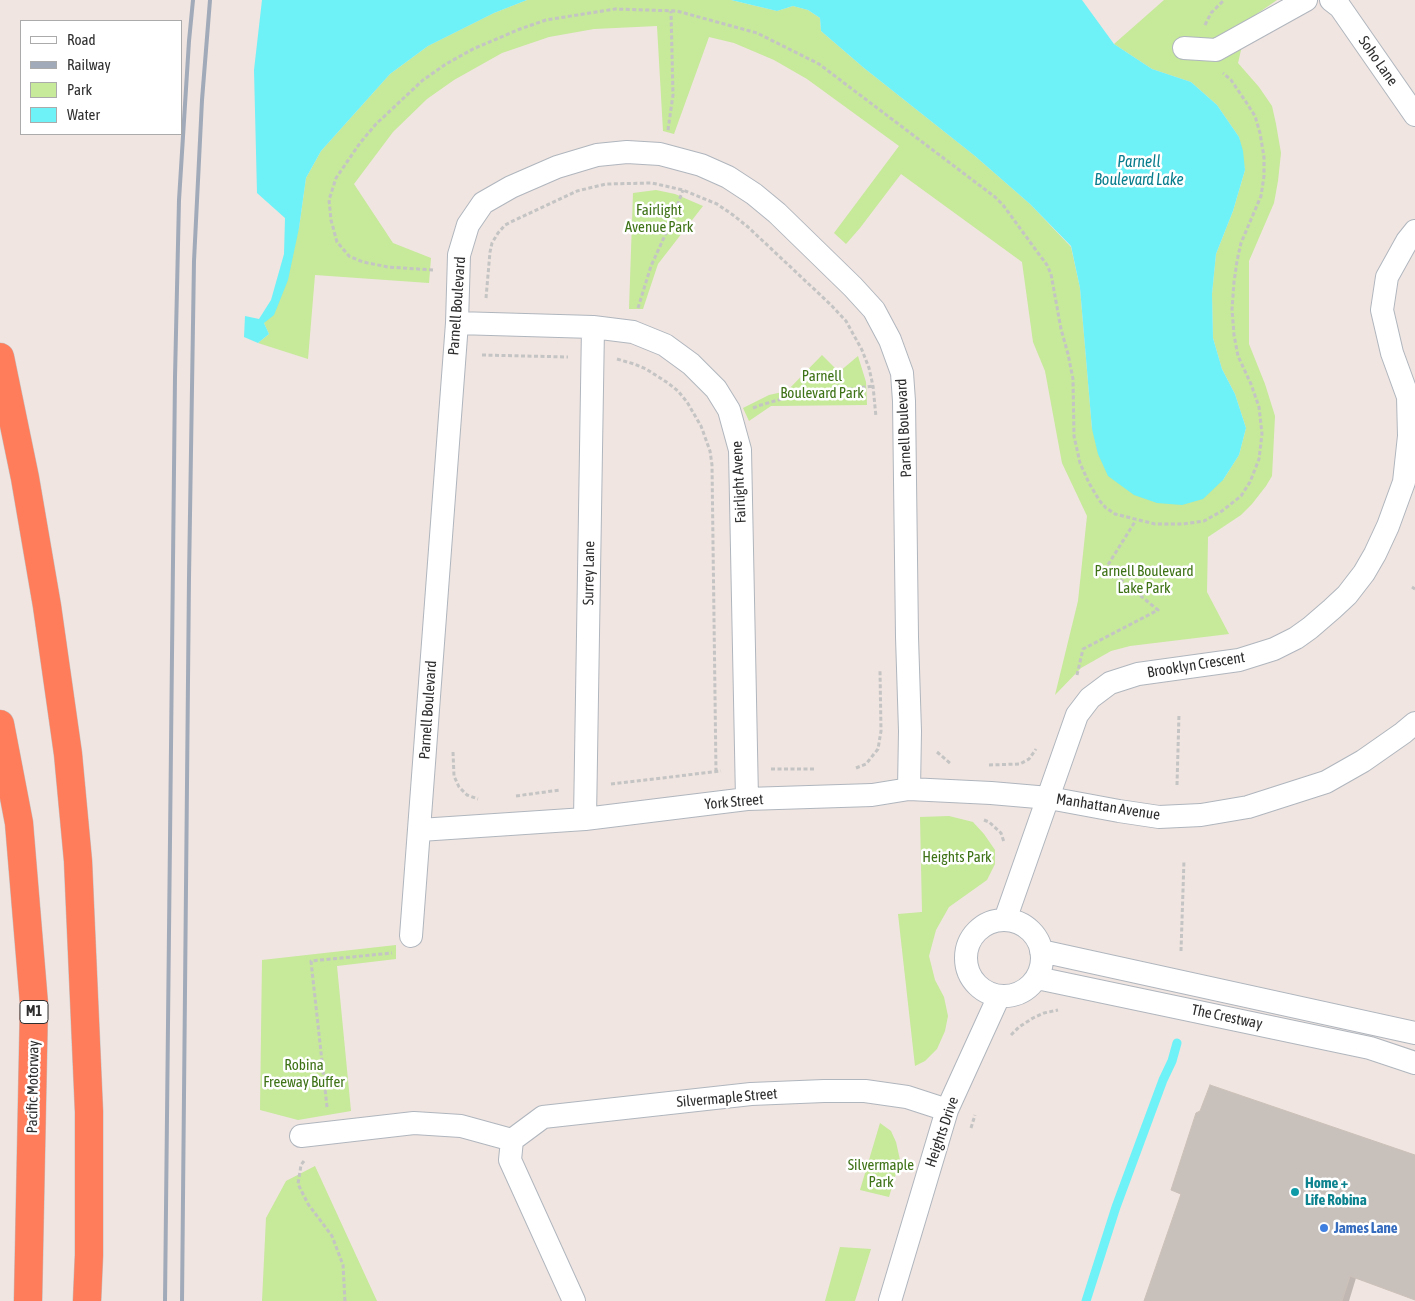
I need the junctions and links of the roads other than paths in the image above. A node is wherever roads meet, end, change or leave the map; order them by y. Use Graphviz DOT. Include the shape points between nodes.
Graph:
graph roads {
  1 [pos="1306,0"];
  2 [pos="1335,4"];
  3 [pos="1192,49"];
  4 [pos="1415,115"];
  5 [pos="1415,231"];
  6 [pos="457,323"];
  7 [pos="593,327"];
  8 [pos="0,356"];
  9 [pos="1415,723"];
  10 [pos="0,724"];
  11 [pos="909,789"];
  12 [pos="1048,798"];
  13 [pos="747,799"];
  14 [pos="585,819"];
  15 [pos="420,830"];
  16 [pos="1005,920"];
  17 [pos="411,936"];
  18 [pos="1041,951"];
  19 [pos="1037,978"];
  20 [pos="999,996"];
  21 [pos="1415,1033"];
  22 [pos="1415,1063"];
  23 [pos="947,1110"];
  24 [pos="301,1136"];
  25 [pos="512,1140"];
  26 [pos="28,1301"];
  27 [pos="87,1301"];
  28 [pos="574,1301"];
  29 [pos="890,1301"];
  1 -- 3 [label="street" via="1216,50"];
  2 -- 4 [label="street, Soho Lane"];
  5 -- 12 [label="street, Brooklyn Crescent" via="1387,276 1382,310 1392,353 1408,397 1409,436 1404,482 1388,526 1364,573 1347,595 1310,628 1274,649 1239,660 1138,674 1110,683 1090,698 1077,715"];
  6 -- 7 [label="street, Fairlight Avene"];
  6 -- 11 [label="street, Parnell Boulevard" via="459,255 468,225 483,203 557,168 597,155 627,152 660,154 701,165 728,177 778,213 854,287 874,310 902,373"];
  6 -- 15 [label="street, Parnell Boulevard"];
  7 -- 13 [label="street, Fairlight Avene" via="633,332 665,345 691,364 716,389 729,410 741,466"];
  7 -- 14 [label="street, Surrey Lane"];
  8 -- 27 [label="highway" via="48,606 77,851 89,1112"];
  9 -- 12 [label="street, Manhattan Avenue" via="1363,761 1326,782 1248,807 1201,815 1159,817"];
  10 -- 26 [label="highway, Pacific Motorway / M1" via="19,824 34,1004"];
  11 -- 12 [label="street, York Street"];
  11 -- 13 [label="street, York Street" via="872,795"];
  12 -- 16 [label="street, Brooklyn Crescent"];
  13 -- 14 [label="street, York Street"];
  14 -- 15 [label="street, York Street"];
  15 -- 17 [label="street, Parnell Boulevard"];
  16 -- 18 [label="street" via="1018,922 1029,929"];
  16 -- 20 [label="street" via="981,928 967,948 969,974 986,992"];
  18 -- 19 [label="street" via="1042,963"];
  18 -- 21 [label="street, The Crestway"];
  19 -- 20 [label="street" via="1027,989 1014,995"];
  19 -- 22 [label="street, The Crestway" via="1370,1048"];
  20 -- 23 [label="street, Heights Drive"];
  23 -- 25 [label="street, Silvermaple Street" via="907,1097 865,1091 751,1094 543,1117"];
  23 -- 29 [label="street, Heights Drive"];
  24 -- 25 [label="street" via="414,1123 461,1126"];
  25 -- 28 [label="street" via="510,1160"];
}
